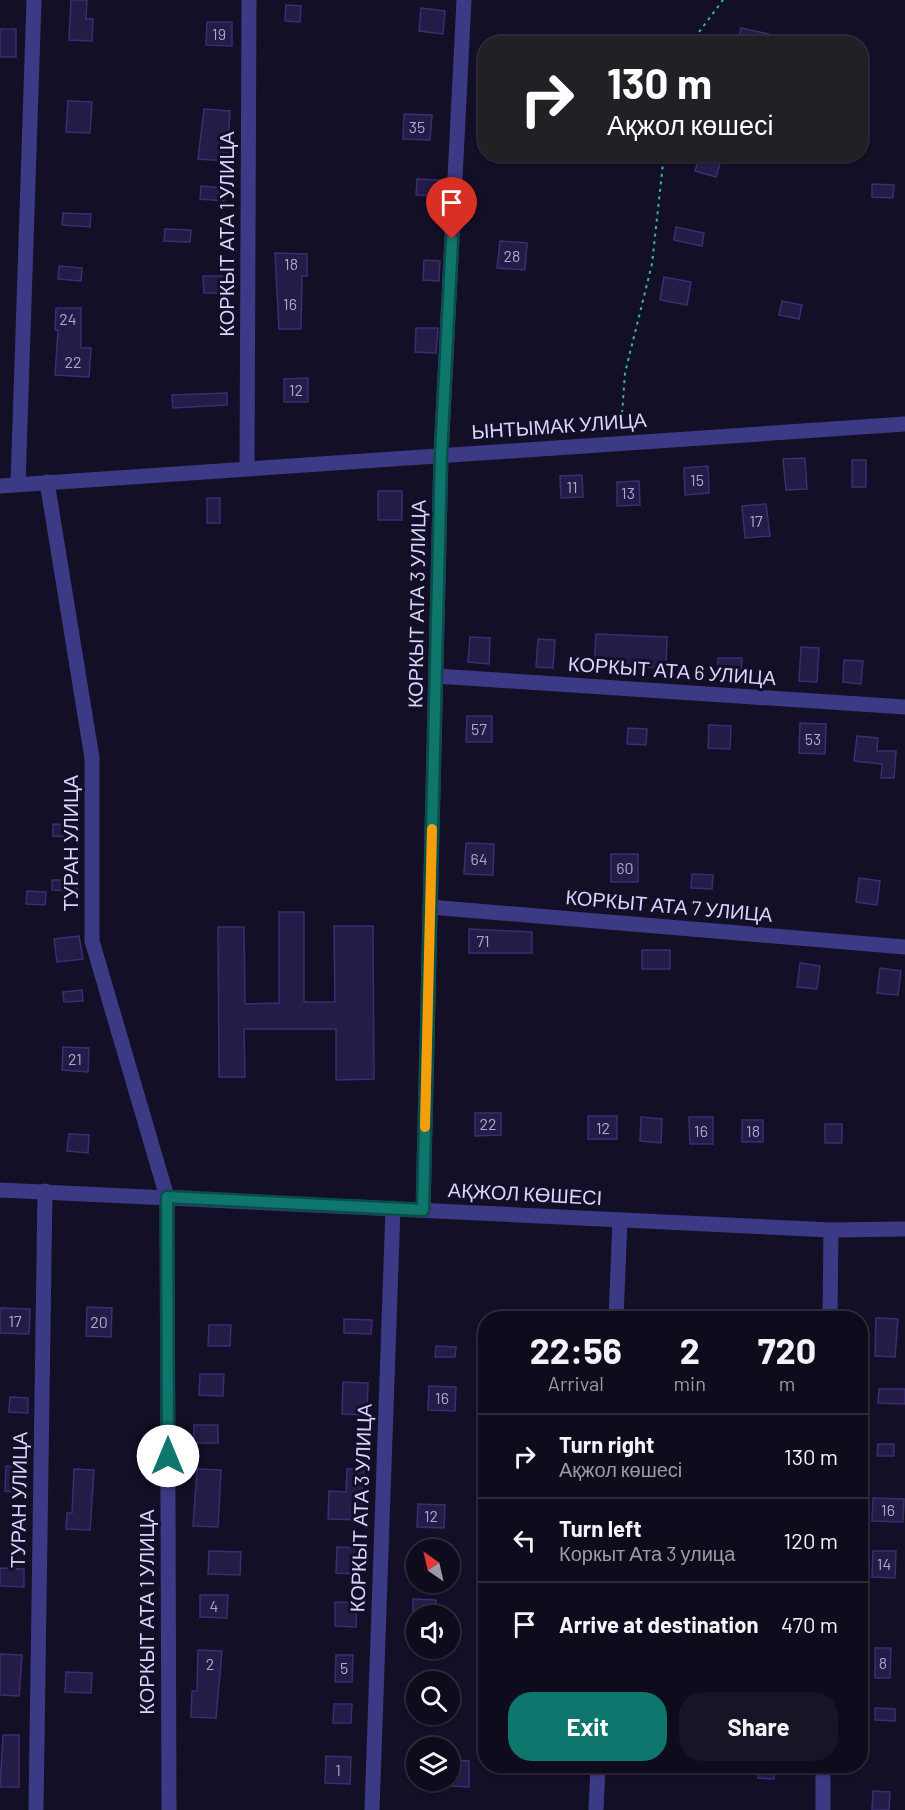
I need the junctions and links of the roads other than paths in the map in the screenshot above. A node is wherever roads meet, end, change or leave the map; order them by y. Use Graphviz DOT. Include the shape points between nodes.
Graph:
graph roads {
  1 [pos="34,0"];
  2 [pos="249,0"];
  3 [pos="464,0"];
  4 [pos="905,423"];
  5 [pos="441,455"];
  6 [pos="247,468"];
  7 [pos="47,482"];
  8 [pos="18,484"];
  9 [pos="0,486"];
  10 [pos="436,676"];
  11 [pos="905,707"];
  12 [pos="430,907"];
  13 [pos="905,947"];
  14 [pos="0,1190"];
  15 [pos="45,1191"];
  16 [pos="167,1197"];
  17 [pos="393,1208"];
  18 [pos="423,1210"];
  19 [pos="620,1220"];
  20 [pos="905,1229"];
  21 [pos="831,1230"];
  22 [pos="616,1311"];
  23 [pos="830,1311"];
  24 [pos="598,1773"];
  25 [pos="823,1773"];
  26 [pos="36,1810"];
  27 [pos="169,1810"];
  28 [pos="372,1810"];
  29 [pos="596,1810"];
  30 [pos="823,1810"];
  1 -- 8 [label="street"];
  2 -- 6 [label="street, КОРКЫТ АТА 1 УЛИЦА"];
  3 -- 5 [label="street, КОРКЫТ АТА 3 УЛИЦА"];
  4 -- 5 [label="street, ЫНТЫМАК УЛИЦА"];
  5 -- 6 [label="street, ЫНТЫМАК УЛИЦА"];
  5 -- 10 [label="street, КОРКЫТ АТА 3 УЛИЦА"];
  6 -- 7 [label="street, ЫНТЫМАК УЛИЦА"];
  7 -- 8 [label="street, ЫНТЫМАК УЛИЦА"];
  7 -- 16 [label="street, ТУРАН УЛИЦА" via="92,758 92,941"];
  8 -- 9 [label="street, ЫНТЫМАК УЛИЦА"];
  10 -- 11 [label="street, КОРКЫТ АТА 6 УЛИЦА"];
  10 -- 12 [label="street, КОРКЫТ АТА 3 УЛИЦА"];
  12 -- 13 [label="street, КОРКЫТ АТА 7 УЛИЦА"];
  12 -- 18 [label="street, КОРКЫТ АТА 3 УЛИЦА"];
  14 -- 15 [label="street, АҚЖОЛ КӨШЕСІ"];
  15 -- 16 [label="street, АҚЖОЛ КӨШЕСІ"];
  15 -- 26 [label="street, ТУРАН УЛИЦА"];
  16 -- 17 [label="street, АҚЖОЛ КӨШЕСІ"];
  16 -- 27 [label="street, КОРКЫТ АТА 1 УЛИЦА"];
  17 -- 18 [label="street, АҚЖОЛ КӨШЕСІ"];
  17 -- 28 [label="street, КОРКЫТ АТА 3 УЛИЦА"];
  18 -- 19 [label="street, АҚЖОЛ КӨШЕСІ"];
  19 -- 21 [label="street, АҚЖОЛ КӨШЕСІ"];
  19 -- 22 [label="street"];
  20 -- 21 [label="street, АҚЖОЛ КӨШЕСІ"];
  21 -- 23 [label="street"];
  24 -- 29 [label="street"];
  25 -- 30 [label="street"];
}
